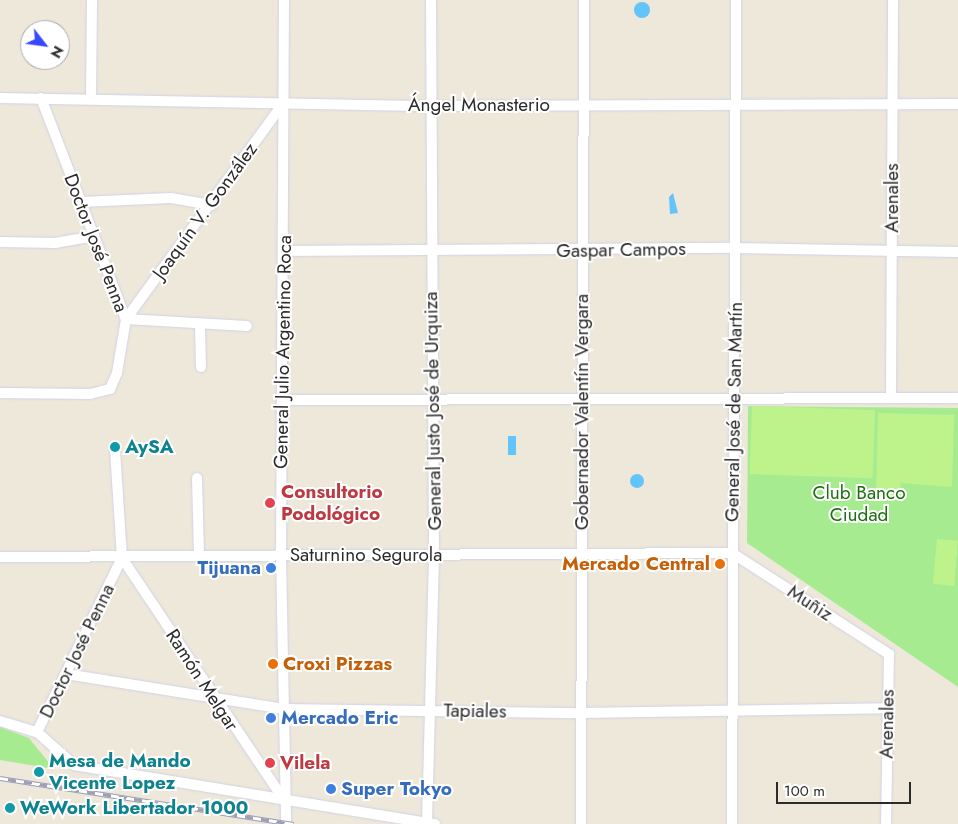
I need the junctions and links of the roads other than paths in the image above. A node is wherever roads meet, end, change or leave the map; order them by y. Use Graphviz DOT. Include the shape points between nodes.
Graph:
graph roads {
  1 [pos="92,0"];
  2 [pos="284,0"];
  3 [pos="431,0"];
  4 [pos="584,0"];
  5 [pos="736,0"];
  6 [pos="893,0"];
  7 [pos="0,98"];
  8 [pos="41,98"];
  9 [pos="91,98"];
  10 [pos="284,102"];
  11 [pos="892,104"];
  12 [pos="958,104"];
  13 [pos="583,105"];
  14 [pos="735,105"];
  15 [pos="431,106"];
  16 [pos="81,202"];
  17 [pos="211,205"];
  18 [pos="94,236"];
  19 [pos="0,242"];
  20 [pos="735,248"];
  21 [pos="284,252"];
  22 [pos="431,252"];
  23 [pos="582,252"];
  24 [pos="892,252"];
  25 [pos="958,252"];
  26 [pos="126,319"];
  27 [pos="247,326"];
  28 [pos="200,327"];
  29 [pos="201,367"];
  30 [pos="0,393"];
  31 [pos="891,396"];
  32 [pos="737,397"];
  33 [pos="958,398"];
  34 [pos="282,400"];
  35 [pos="433,400"];
  36 [pos="582,400"];
  37 [pos="115,451"];
  38 [pos="198,478"];
  39 [pos="732,553"];
  40 [pos="434,554"];
  41 [pos="581,554"];
  42 [pos="281,555"];
  43 [pos="199,556"];
  44 [pos="0,557"];
  45 [pos="122,558"];
  46 [pos="889,654"];
  47 [pos="66,674"];
  48 [pos="215,699"];
  49 [pos="732,708"];
  50 [pos="887,708"];
  51 [pos="284,709"];
  52 [pos="433,710"];
  53 [pos="580,713"];
  54 [pos="0,722"];
  55 [pos="37,732"];
  56 [pos="284,800"];
  57 [pos="431,823"];
  58 [pos="286,824"];
  59 [pos="581,824"];
  60 [pos="732,824"];
  61 [pos="886,824"];
  1 -- 9 [label="street"];
  2 -- 10 [label="street, General Julio Argentino Roca"];
  3 -- 15 [label="street, General Justo José de Urquiza"];
  4 -- 13 [label="street, Gobernador Valentín Vergara"];
  5 -- 14 [label="street, General José de San Martín"];
  6 -- 11 [label="street, Arenales"];
  7 -- 8 [label="street, Ángel Monasterio"];
  8 -- 9 [label="street, Ángel Monasterio"];
  8 -- 16 [label="street, Doctor José Penna"];
  9 -- 10 [label="street, Ángel Monasterio"];
  10 -- 15 [label="street, Ángel Monasterio"];
  10 -- 17 [label="street, Joaquín V. González"];
  10 -- 21 [label="street, General Julio Argentino Roca"];
  11 -- 12 [label="street, Ángel Monasterio"];
  11 -- 14 [label="street, Ángel Monasterio"];
  11 -- 24 [label="street, Arenales"];
  13 -- 14 [label="street, Ángel Monasterio"];
  13 -- 15 [label="street, Ángel Monasterio"];
  13 -- 23 [label="street, Gobernador Valentín Vergara"];
  14 -- 20 [label="street, General José de San Martín"];
  15 -- 22 [label="street, General Justo José de Urquiza"];
  16 -- 17 [label="street" via="171,198"];
  16 -- 18 [label="street, Doctor José Penna"];
  17 -- 26 [label="street, Joaquín V. González"];
  18 -- 19 [label="street" via="55,243"];
  18 -- 26 [label="street, Doctor José Penna"];
  20 -- 23 [label="street, Gaspar Campos"];
  20 -- 24 [label="street, Gaspar Campos"];
  20 -- 32 [label="street, General José de San Martín"];
  21 -- 22 [label="street, Gaspar Campos"];
  21 -- 34 [label="street, General Julio Argentino Roca"];
  22 -- 23 [label="street, Gaspar Campos"];
  22 -- 35 [label="street, General Justo José de Urquiza"];
  23 -- 36 [label="street, Gobernador Valentín Vergara"];
  24 -- 25 [label="street, Gaspar Campos"];
  24 -- 31 [label="street, Arenales"];
  26 -- 28 [label="street"];
  26 -- 30 [label="street, Doctor José Penna" via="119,344 118,373 110,389 90,394"];
  27 -- 28 [label="street"];
  28 -- 29 [label="street"];
  31 -- 32 [label="street"];
  31 -- 33 [label="street"];
  32 -- 36 [label="street"];
  32 -- 39 [label="street, General José de San Martín"];
  34 -- 35 [label="street"];
  34 -- 42 [label="street, General Julio Argentino Roca"];
  35 -- 36 [label="street"];
  35 -- 40 [label="street, General Justo José de Urquiza"];
  36 -- 41 [label="street, Gobernador Valentín Vergara"];
  37 -- 45 [label="street, Doctor José Penna"];
  38 -- 43 [label="street"];
  39 -- 41 [label="street, Saturnino Segurola"];
  39 -- 46 [label="street, Muñiz"];
  39 -- 49 [label="street, General José de San Martín"];
  40 -- 41 [label="street, Saturnino Segurola"];
  40 -- 42 [label="street, Saturnino Segurola"];
  40 -- 52 [label="street, General Justo José de Urquiza"];
  41 -- 53 [label="street, Gobernador Valentín Vergara"];
  42 -- 43 [label="street, Saturnino Segurola"];
  42 -- 51 [label="street, General Julio Argentino Roca"];
  43 -- 45 [label="street, Saturnino Segurola"];
  44 -- 45 [label="street, Saturnino Segurola"];
  45 -- 47 [label="street, Doctor José Penna"];
  45 -- 48 [label="street, Ramón Melgar"];
  46 -- 50 [label="street, Arenales"];
  47 -- 48 [label="street, Tapiales"];
  47 -- 55 [label="street, Doctor José Penna"];
  48 -- 51 [label="street, Tapiales"];
  48 -- 56 [label="street, Ramón Melgar"];
  49 -- 50 [label="street, Tapiales"];
  49 -- 53 [label="street, Tapiales"];
  49 -- 60 [label="street, General José de San Martín"];
  50 -- 61 [label="street, Arenales"];
  51 -- 52 [label="street, Tapiales"];
  51 -- 56 [label="street, General Julio Argentino Roca"];
  52 -- 53 [label="street, Tapiales"];
  52 -- 57 [label="street, General Justo José de Urquiza"];
  53 -- 59 [label="street, Gobernador Valentín Vergara"];
  54 -- 55 [label="street"];
  55 -- 56 [label="street" via="74,765"];
  56 -- 57 [label="street"];
  56 -- 58 [label="street, General Julio Argentino Roca"];
}
